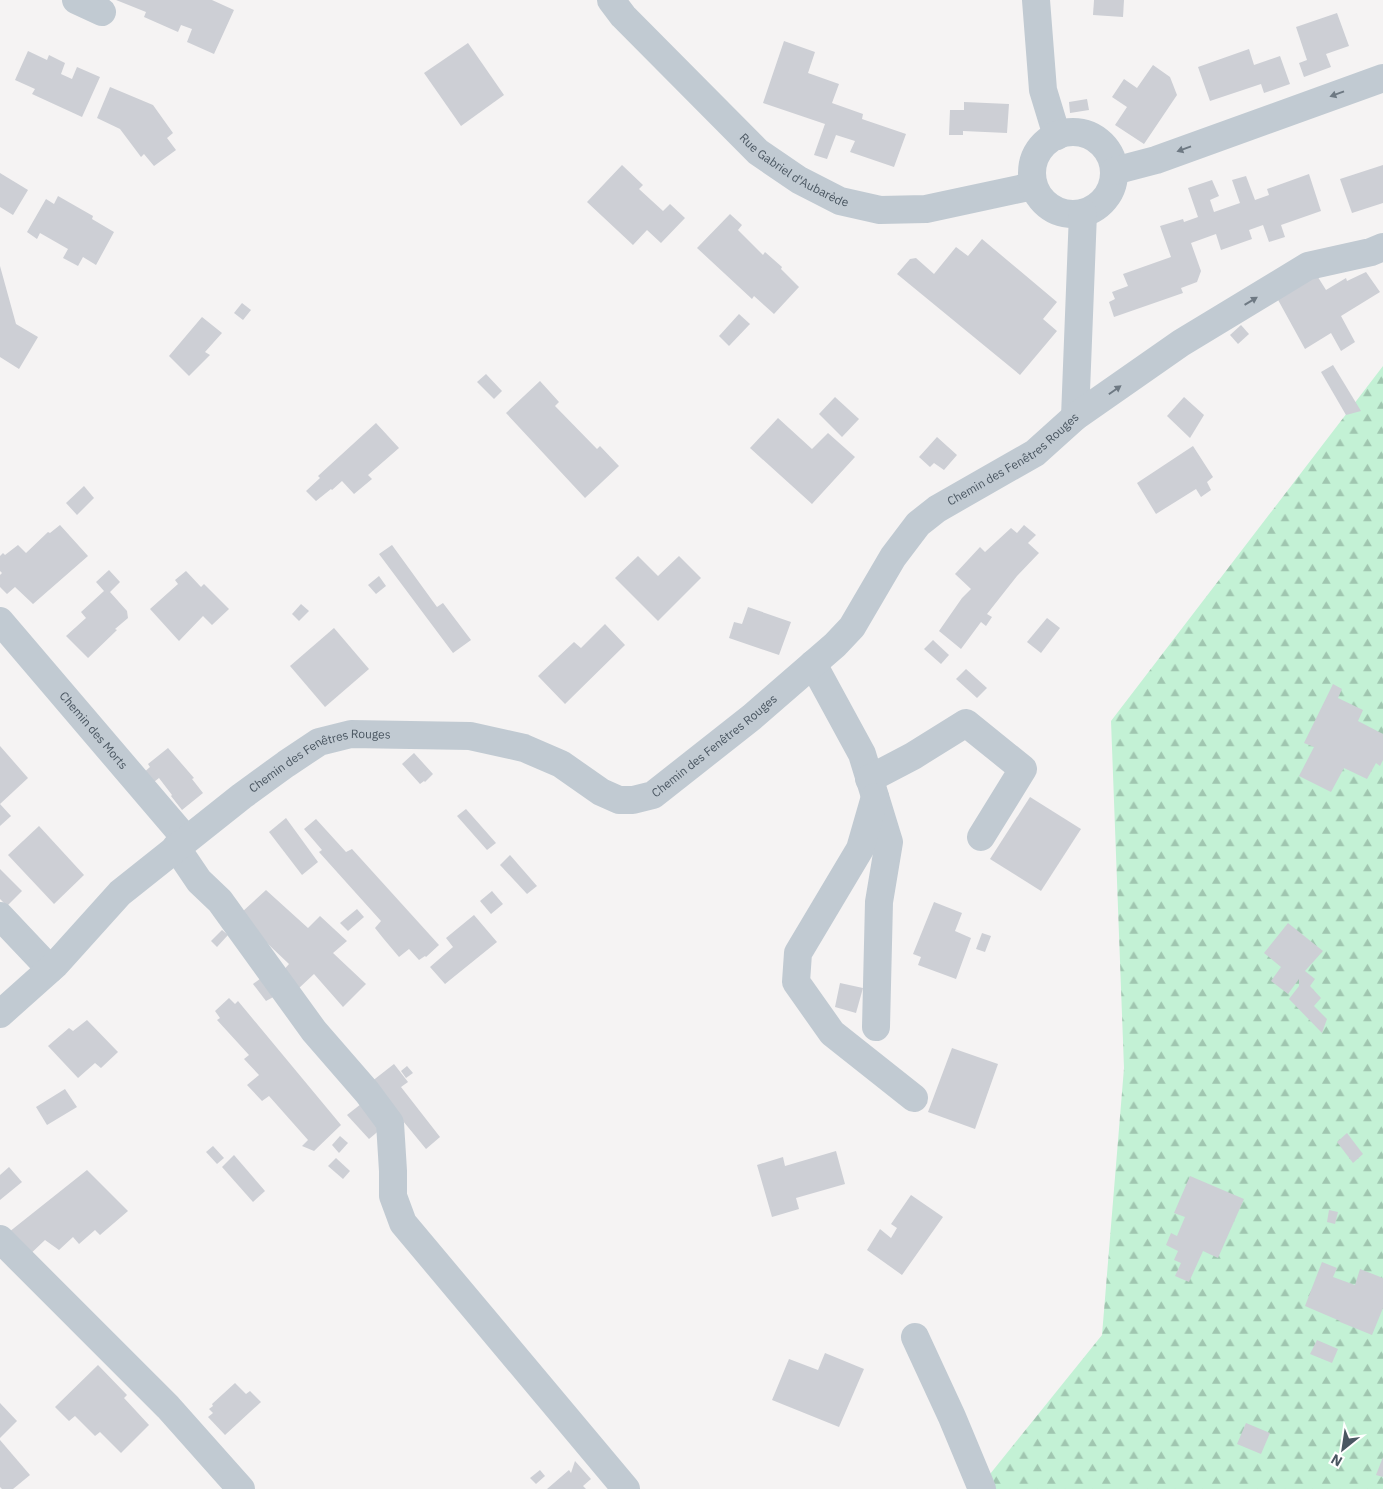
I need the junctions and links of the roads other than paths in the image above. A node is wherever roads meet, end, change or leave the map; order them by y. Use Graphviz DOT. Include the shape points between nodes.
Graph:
graph roads {
  1 [pos="76,0"];
  2 [pos="611,0"];
  3 [pos="1036,0"];
  4 [pos="102,12"];
  5 [pos="1383,78"];
  6 [pos="1058,136"];
  7 [pos="1114,171"];
  8 [pos="1033,186"];
  9 [pos="1083,213"];
  10 [pos="1383,247"];
  11 [pos="1075,418"];
  12 [pos="0,620"];
  13 [pos="812,664"];
  14 [pos="872,788"];
  15 [pos="981,837"];
  16 [pos="181,843"];
  17 [pos="0,916"];
  18 [pos="50,969"];
  19 [pos="0,1014"];
  20 [pos="876,1027"];
  21 [pos="914,1098"];
  22 [pos="0,1240"];
  23 [pos="914,1337"];
  24 [pos="241,1489"];
  25 [pos="626,1489"];
  26 [pos="982,1489"];
  1 -- 4 [label="street"];
  2 -- 8 [label="street, Rue Gabriel d'Aubarède" via="758,152 840,201 880,210 926,209"];
  3 -- 6 [label="street" via="1042,90"];
  5 -- 7 [label="street, one-way" via="1156,160"];
  6 -- 7 [label="street" via="1075,132 1097,140 1107,151"];
  6 -- 8 [label="street" via="1037,154 1032,168"];
  7 -- 9 [label="street" via="1110,192 1100,204"];
  8 -- 9 [label="street" via="1050,207 1063,213"];
  9 -- 11 [label="street"];
  11 -- 10 [label="street, Chemin des Fenêtres Rouges, one-way" via="1181,343 1308,266"];
  11 -- 13 [label="street, Chemin des Fenêtres Rouges" via="1035,452 937,509 918,524 893,557 852,626"];
  12 -- 16 [label="street, Chemin des Morts"];
  13 -- 14 [label="street" via="862,754"];
  13 -- 16 [label="street, Chemin des Fenêtres Rouges" via="752,717 653,795 619,800 600,792 561,764 524,748 470,736 351,734 319,742"];
  14 -- 15 [label="street" via="913,756 966,723 1023,769"];
  14 -- 20 [label="street" via="889,842 879,902"];
  14 -- 21 [label="street" via="860,849 798,953 796,982 832,1033"];
  16 -- 18 [label="street, Chemin des Fenêtres Rouges" via="120,893"];
  16 -- 25 [label="street, Chemin des Morts" via="199,881 220,900 314,1031 390,1123 393,1196 404,1223"];
  17 -- 18 [label="street"];
  18 -- 19 [label="street, Chemin des Fenêtres Rouges"];
  22 -- 24 [label="street" via="168,1407"];
  23 -- 26 [label="street"];
}
